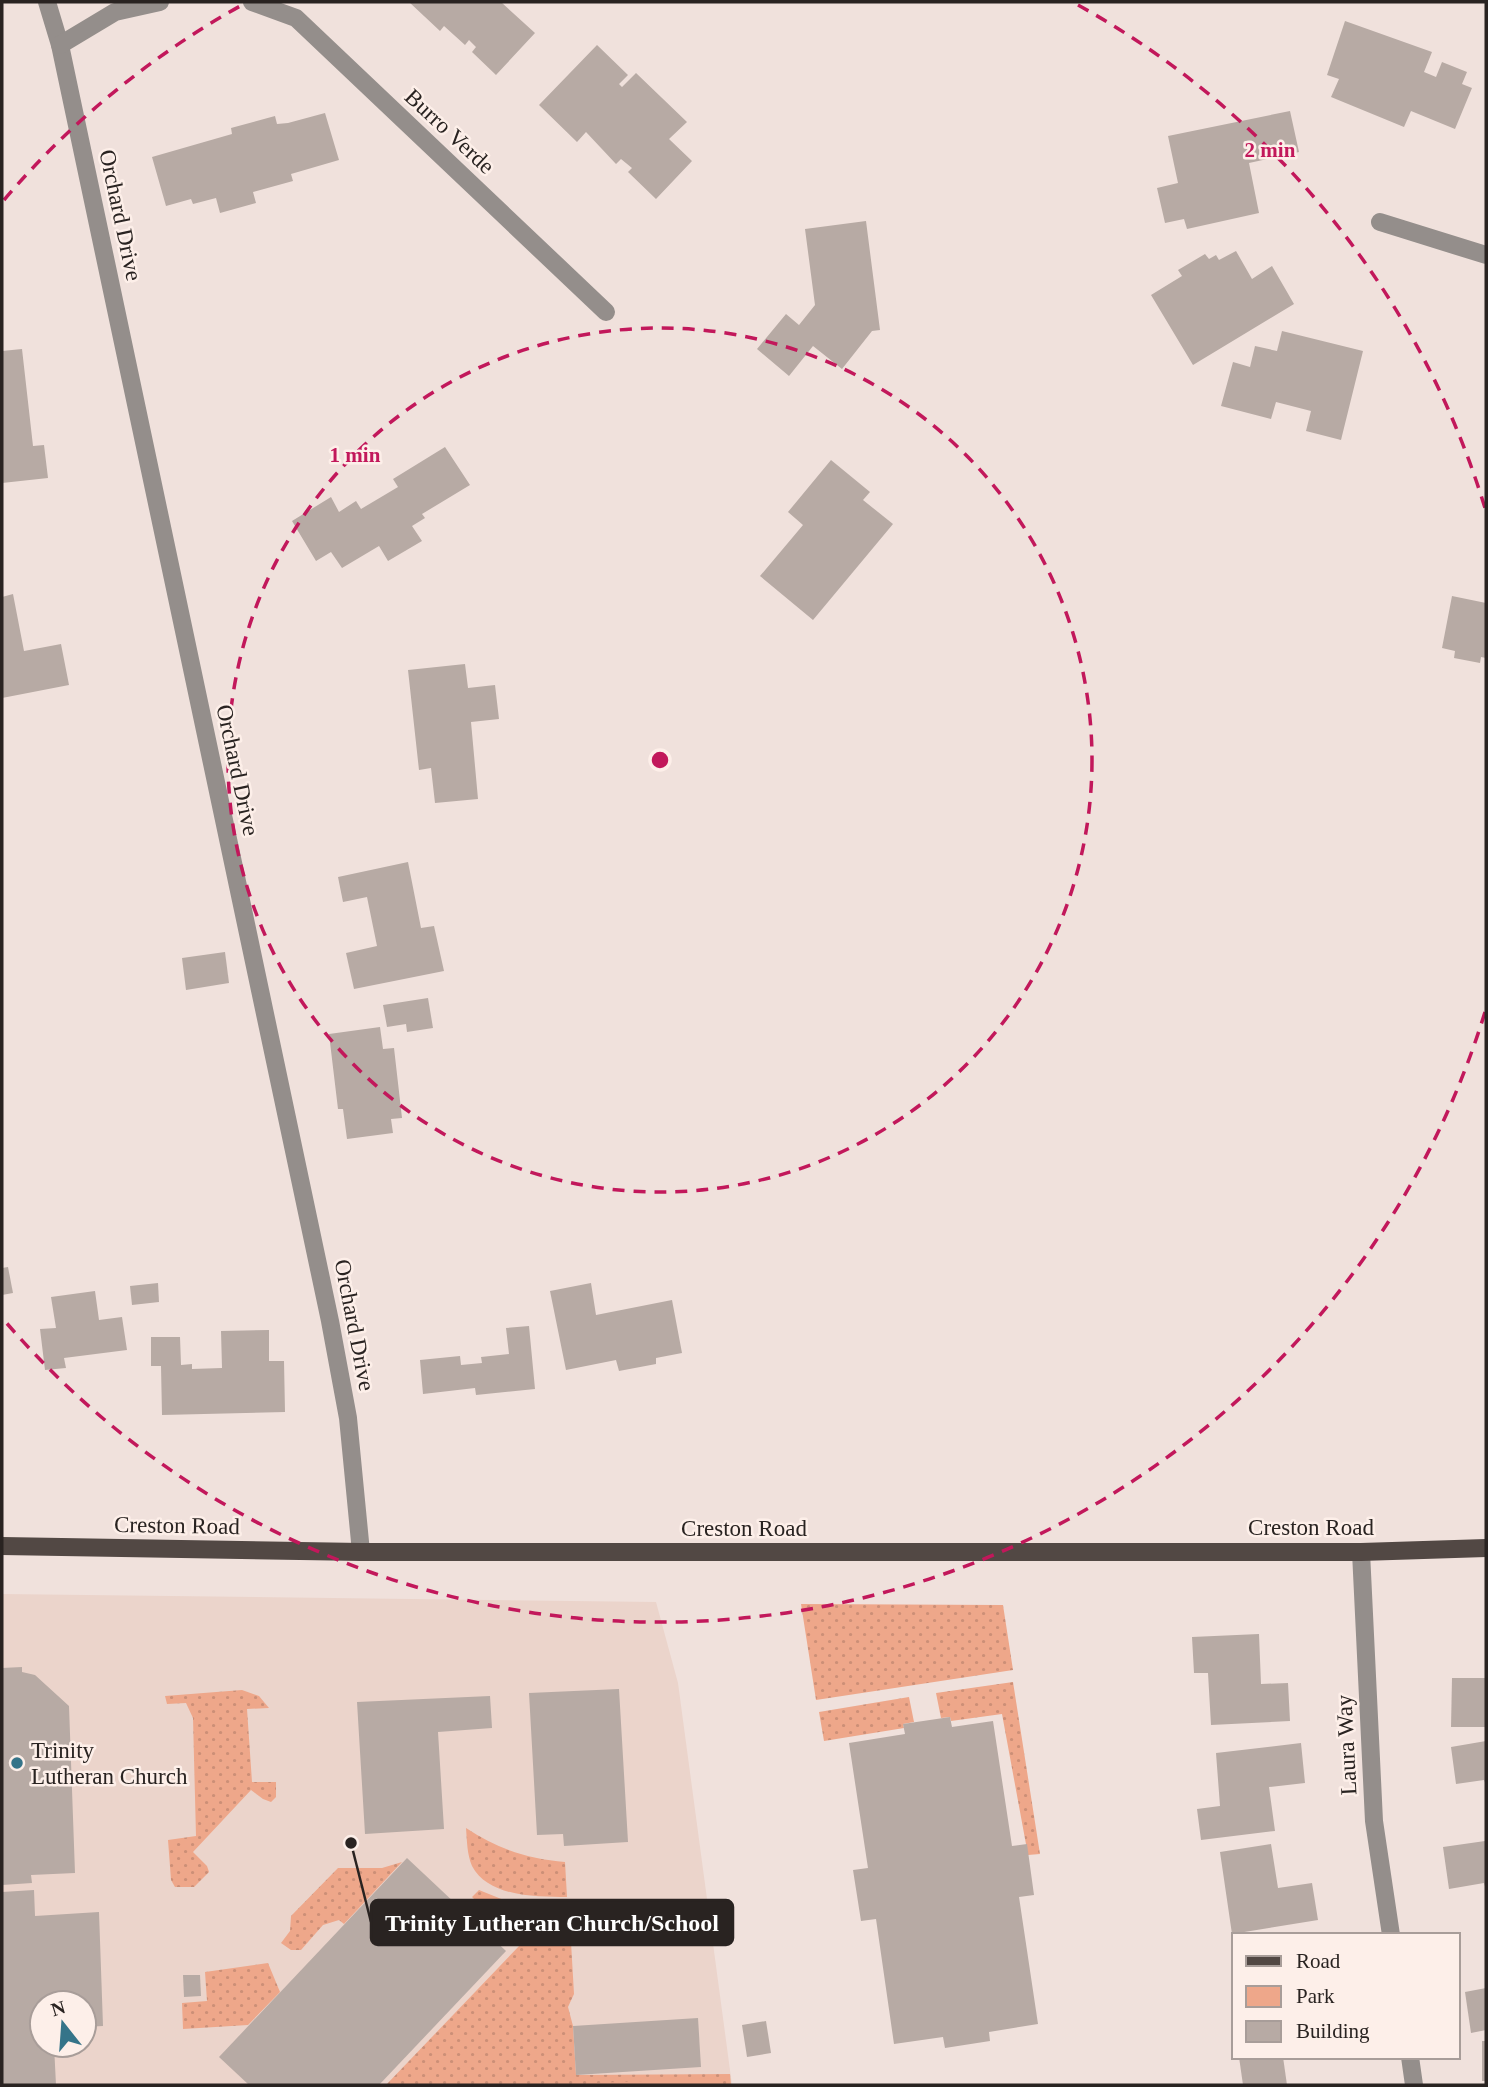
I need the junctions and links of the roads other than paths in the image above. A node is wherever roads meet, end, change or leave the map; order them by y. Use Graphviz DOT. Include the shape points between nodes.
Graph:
graph roads {
  1 [pos="47,2"];
  2 [pos="160,2"];
  3 [pos="251,2"];
  4 [pos="60,45"];
  5 [pos="1380,222"];
  6 [pos="1486,255"];
  7 [pos="606,312"];
  8 [pos="2,1546"];
  9 [pos="1486,1549"];
  10 [pos="361,1552"];
  11 [pos="1361,1552"];
  12 [pos="1391,1933"];
  13 [pos="1410,2059"];
  14 [pos="1414,2085"];
  1 -- 4 [label="street, Orchard Drive"];
  2 -- 4 [label="street" via="115,12"];
  3 -- 7 [label="street, Burro Verde" via="296,18"];
  4 -- 10 [label="street, Orchard Drive" via="330,1321 348,1418"];
  5 -- 6 [label="street"];
  8 -- 10 [label="main road, Creston Road"];
  9 -- 11 [label="main road, Creston Road"];
  10 -- 11 [label="main road, Creston Road"];
  11 -- 12 [label="street, Laura Way" via="1374,1821"];
  13 -- 14 [label="street"];
}
